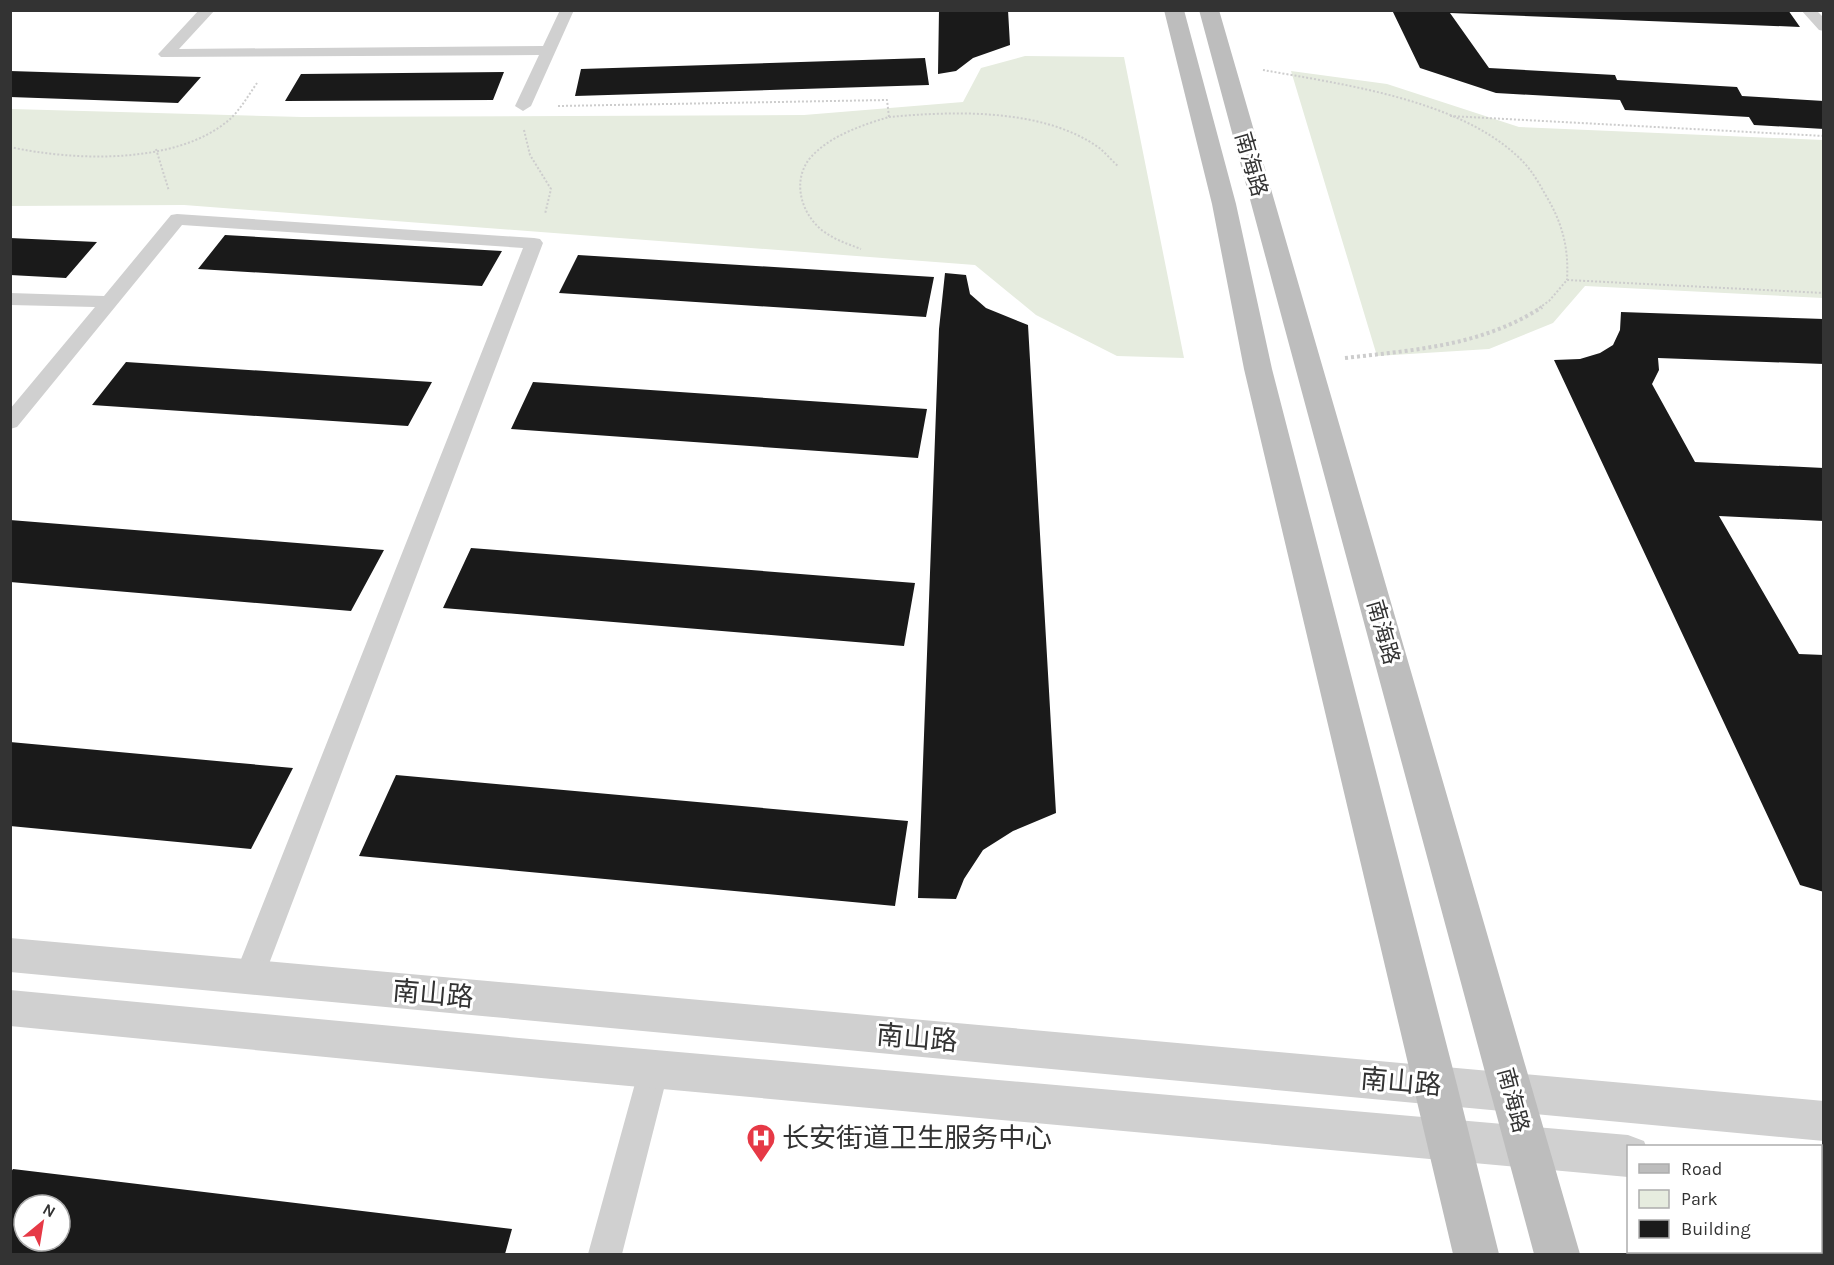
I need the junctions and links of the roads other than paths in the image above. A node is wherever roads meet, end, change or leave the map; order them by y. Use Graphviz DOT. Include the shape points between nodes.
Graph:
graph roads {
  1 [pos="208,10"];
  2 [pos="567,10"];
  3 [pos="1174,10"];
  4 [pos="1209,10"];
  5 [pos="1808,10"];
  6 [pos="1824,27"];
  7 [pos="549,50"];
  8 [pos="523,106"];
  9 [pos="10,299"];
  10 [pos="110,302"];
  11 [pos="10,394"];
  12 [pos="34,395"];
  13 [pos="10,423"];
  14 [pos="10,955"];
  15 [pos="249,977"];
  16 [pos="10,1008"];
  17 [pos="654,1068"];
  18 [pos="1436,1085"];
  19 [pos="1512,1092"];
  20 [pos="1824,1121"];
  21 [pos="1448,1139"];
  22 [pos="1527,1145"];
  23 [pos="1627,1156"];
  24 [pos="605,1254"];
  25 [pos="1476,1254"];
  26 [pos="1557,1254"];
  1 -- 7 [label="lane" via="166,54"];
  2 -- 7 [label="lane"];
  3 -- 18 [label="main road, 南海路" via="1224,204 1258,369"];
  4 -- 19 [label="main road, 南海路"];
  5 -- 6 [label="lane"];
  7 -- 8 [label="lane"];
  9 -- 10 [label="lane"];
  10 -- 12 [label="lane"];
  10 -- 15 [label="lane" via="177,219 534,243"];
  11 -- 12 [label="lane"];
  12 -- 13 [label="lane"];
  14 -- 15 [label="street, 南山路"];
  15 -- 18 [label="street, 南山路"];
  16 -- 17 [label="street"];
  17 -- 21 [label="street"];
  17 -- 24 [label="lane"];
  18 -- 19 [label="street, 南山路"];
  18 -- 21 [label="main road, 南海路"];
  19 -- 20 [label="street, 南山路"];
  19 -- 22 [label="main road, 南海路"];
  21 -- 22 [label="street"];
  21 -- 25 [label="main road, 南海路"];
  22 -- 23 [label="street"];
  22 -- 26 [label="main road, 南海路"];
}
